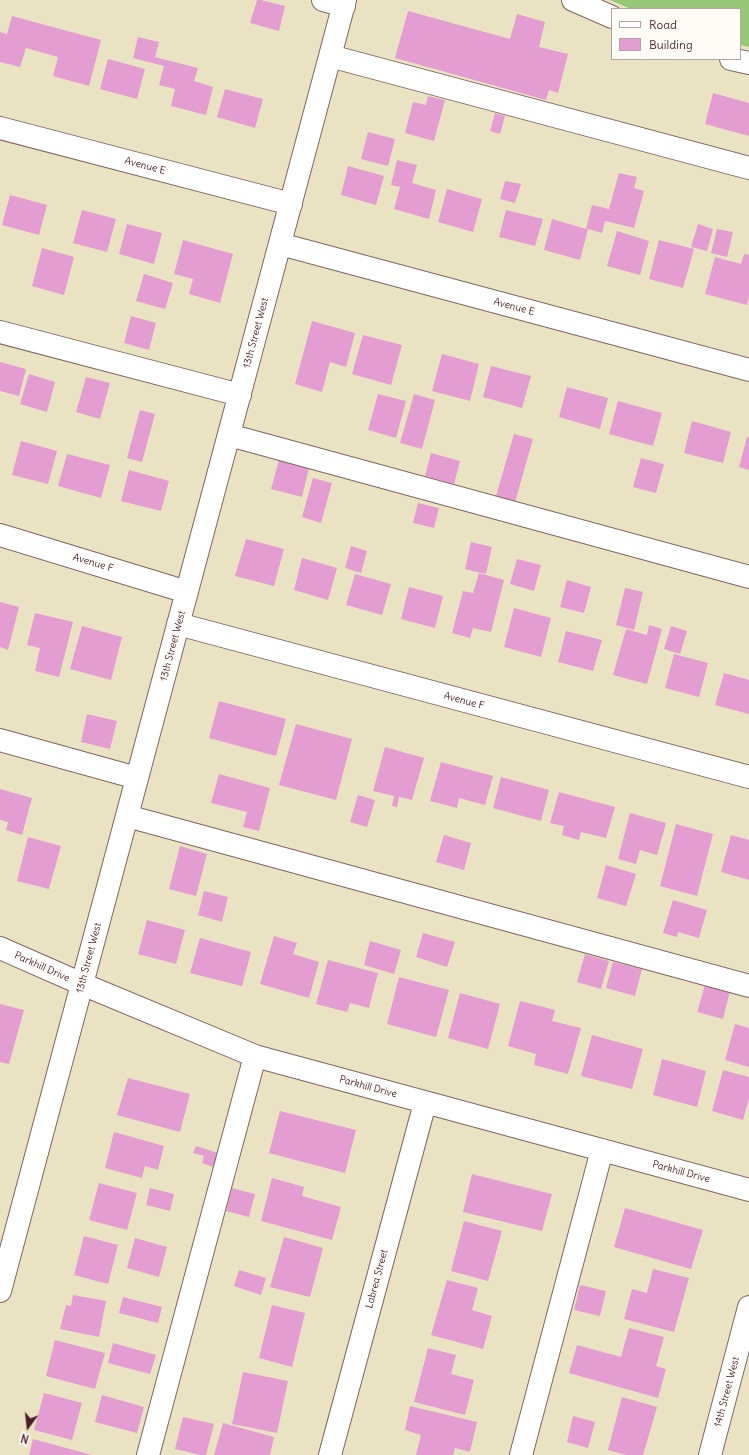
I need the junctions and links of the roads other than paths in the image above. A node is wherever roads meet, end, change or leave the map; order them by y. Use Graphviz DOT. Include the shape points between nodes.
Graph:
graph roads {
  1 [pos="323,0"];
  2 [pos="574,0"];
  3 [pos="344,3"];
  4 [pos="611,18"];
  5 [pos="330,56"];
  6 [pos="736,60"];
  7 [pos="749,63"];
  8 [pos="0,128"];
  9 [pos="749,168"];
  10 [pos="291,204"];
  11 [pos="280,244"];
  12 [pos="0,332"];
  13 [pos="749,370"];
  14 [pos="240,395"];
  15 [pos="229,435"];
  16 [pos="0,535"];
  17 [pos="749,577"];
  18 [pos="187,592"];
  19 [pos="178,624"];
  20 [pos="0,740"];
  21 [pos="137,778"];
  22 [pos="749,778"];
  23 [pos="127,816"];
  24 [pos="0,948"];
  25 [pos="82,984"];
  26 [pos="749,986"];
  27 [pos="255,1056"];
  28 [pos="425,1103"];
  29 [pos="602,1150"];
  30 [pos="749,1190"];
  31 [pos="0,1291"];
  32 [pos="749,1307"];
  33 [pos="148,1455"];
  34 [pos="330,1455"];
  35 [pos="521,1455"];
  36 [pos="710,1455"];
  1 -- 3 [label="street"];
  2 -- 4 [label="street"];
  3 -- 5 [label="street, 13th Street West"];
  5 -- 9 [label="street"];
  5 -- 10 [label="street, 13th Street West"];
  6 -- 7 [label="street"];
  8 -- 10 [label="street, Avenue E"];
  10 -- 11 [label="street, 13th Street West"];
  11 -- 13 [label="street, Avenue E"];
  11 -- 14 [label="street, 13th Street West"];
  12 -- 14 [label="street"];
  14 -- 15 [label="street, 13th Street West"];
  15 -- 17 [label="street"];
  15 -- 18 [label="street, 13th Street West"];
  16 -- 18 [label="street, Avenue F"];
  18 -- 19 [label="street, 13th Street West"];
  19 -- 21 [label="street, 13th Street West"];
  19 -- 22 [label="street, Avenue F"];
  20 -- 21 [label="street"];
  21 -- 23 [label="street, 13th Street West"];
  23 -- 25 [label="street, 13th Street West"];
  23 -- 26 [label="street"];
  24 -- 25 [label="street, Parkhill Drive"];
  25 -- 27 [label="street, Parkhill Drive"];
  25 -- 31 [label="street, 13th Street West"];
  27 -- 28 [label="street, Parkhill Drive"];
  27 -- 33 [label="street"];
  28 -- 29 [label="street, Parkhill Drive"];
  28 -- 34 [label="street, Labrea Street"];
  29 -- 30 [label="street, Parkhill Drive"];
  29 -- 35 [label="street"];
  32 -- 36 [label="street, 14th Street West"];
}
